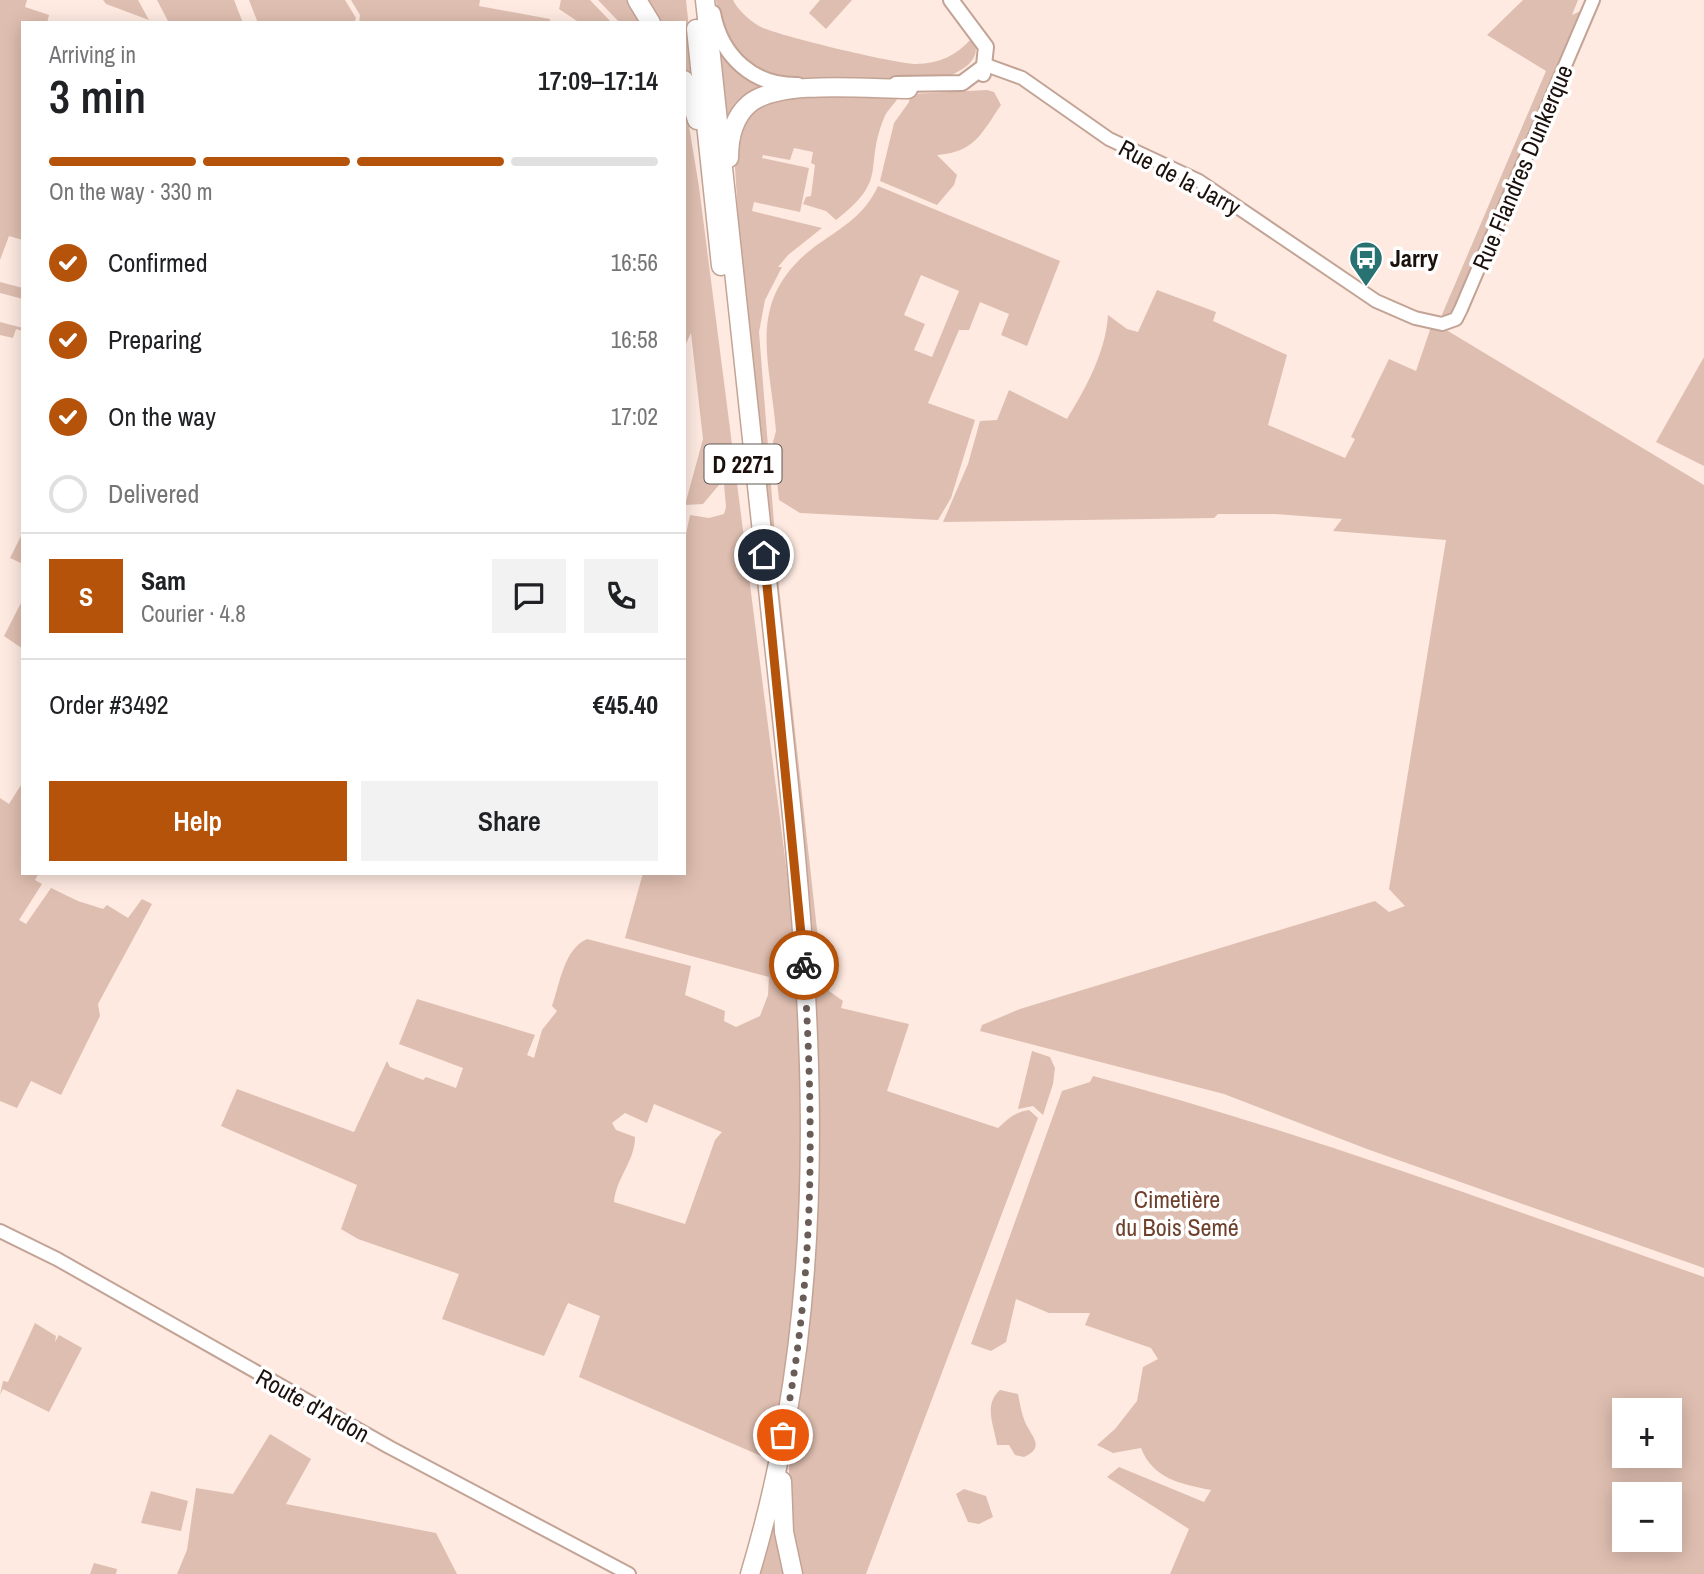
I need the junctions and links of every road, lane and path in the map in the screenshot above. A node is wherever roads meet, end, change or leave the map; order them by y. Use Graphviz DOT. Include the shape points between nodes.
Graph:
graph roads {
  1 [pos="637,0"];
  2 [pos="693,0"];
  3 [pos="708,0"];
  4 [pos="951,0"];
  5 [pos="1593,0"];
  6 [pos="650,21"];
  7 [pos="986,65"];
  8 [pos="686,85"];
  9 [pos="908,89"];
  10 [pos="728,221"];
  11 [pos="718,238"];
  12 [pos="1442,324"];
  13 [pos="802,926"];
  14 [pos="0,1231"];
  15 [pos="793,1386"];
  16 [pos="629,1574"];
  17 [pos="750,1574"];
  18 [pos="793,1574"];
  1 -- 6 [label="highway"];
  2 -- 11 [label="highway, D 2271"];
  3 -- 7 [label="main road" via="716,30 735,61 758,77 792,85 962,83"];
  3 -- 10 [label="highway, D 2271"];
  4 -- 7 [label="main road" via="986,47"];
  5 -- 12 [label="street, Rue Flandres Dunkerque" via="1461,309 1456,319"];
  7 -- 9 [label="main road" via="983,75 964,88"];
  7 -- 12 [label="street, Rue de la Jarry" via="1022,78 1109,139 1199,181 1376,301"];
  8 -- 11 [label="highway" via="694,106"];
  9 -- 10 [label="highway" via="789,90 765,94 749,104 736,121 729,143"];
  10 -- 13 [label="highway, D 2271"];
  11 -- 13 [label="highway, D 2271"];
  13 -- 15 [label="highway, D 2271" via="812,1184"];
  14 -- 16 [label="street, Route d'Ardon"];
  15 -- 17 [label="highway, D 2271"];
  15 -- 18 [label="highway" via="780,1496"];
}
